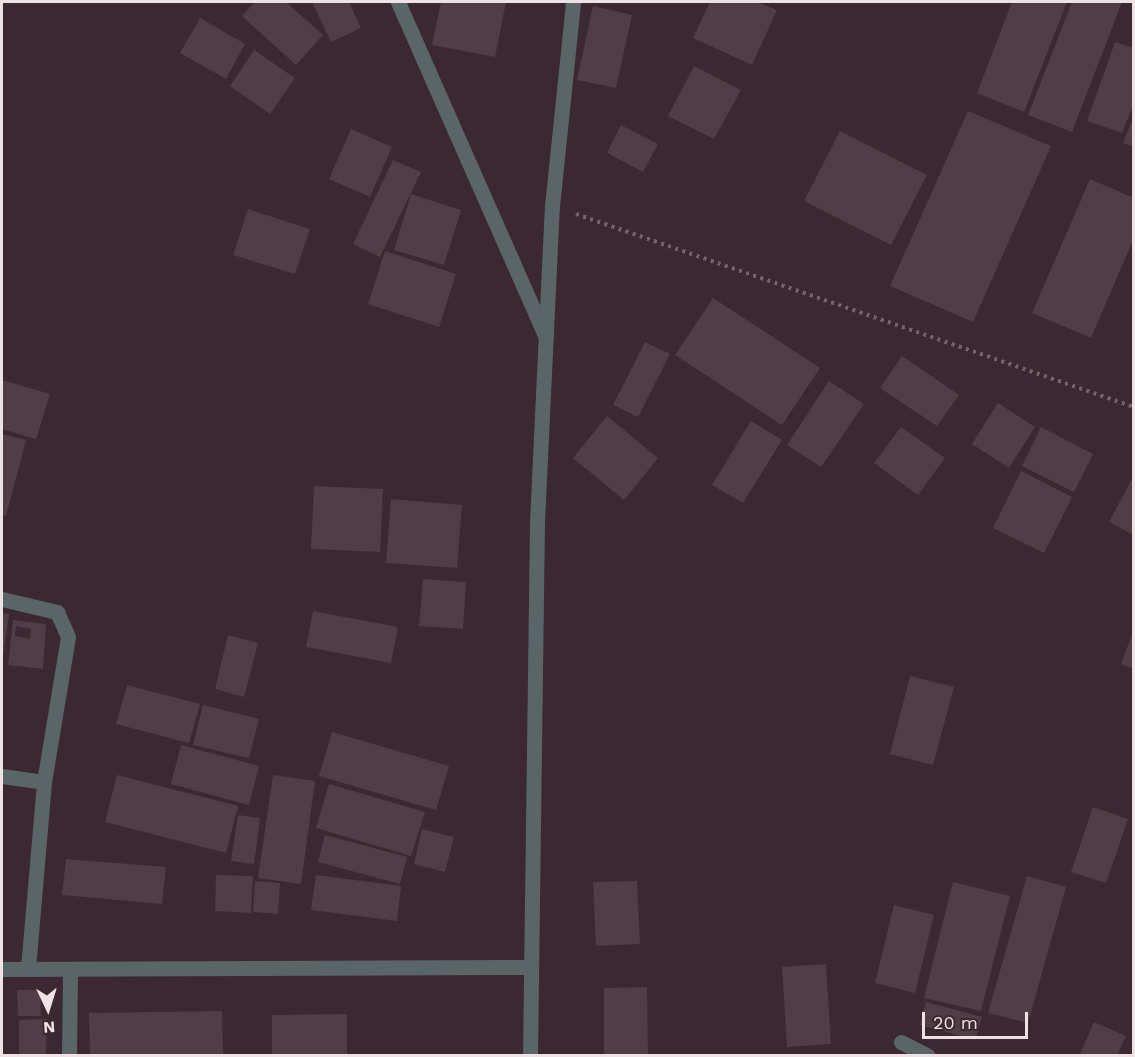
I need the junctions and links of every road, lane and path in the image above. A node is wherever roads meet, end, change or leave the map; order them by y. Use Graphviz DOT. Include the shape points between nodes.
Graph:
graph roads {
  1 [pos="398,2"];
  2 [pos="573,2"];
  3 [pos="552,206"];
  4 [pos="548,340"];
  5 [pos="1134,407"];
  6 [pos="2,598"];
  7 [pos="2,776"];
  8 [pos="44,782"];
  9 [pos="528,968"];
  10 [pos="2,969"];
  11 [pos="28,969"];
  12 [pos="70,969"];
  13 [pos="901,1042"];
  14 [pos="69,1056"];
  15 [pos="530,1056"];
  16 [pos="928,1056"];
  1 -- 4 [label="street"];
  2 -- 3 [label="street"];
  3 -- 4 [label="street"];
  3 -- 5 [label="path"];
  4 -- 9 [label="street" via="537,522"];
  6 -- 8 [label="street" via="57,612 68,637"];
  7 -- 8 [label="street"];
  8 -- 11 [label="street"];
  9 -- 12 [label="street"];
  9 -- 15 [label="street"];
  10 -- 11 [label="street"];
  11 -- 12 [label="street"];
  12 -- 14 [label="street"];
  13 -- 16 [label="street"];
}
